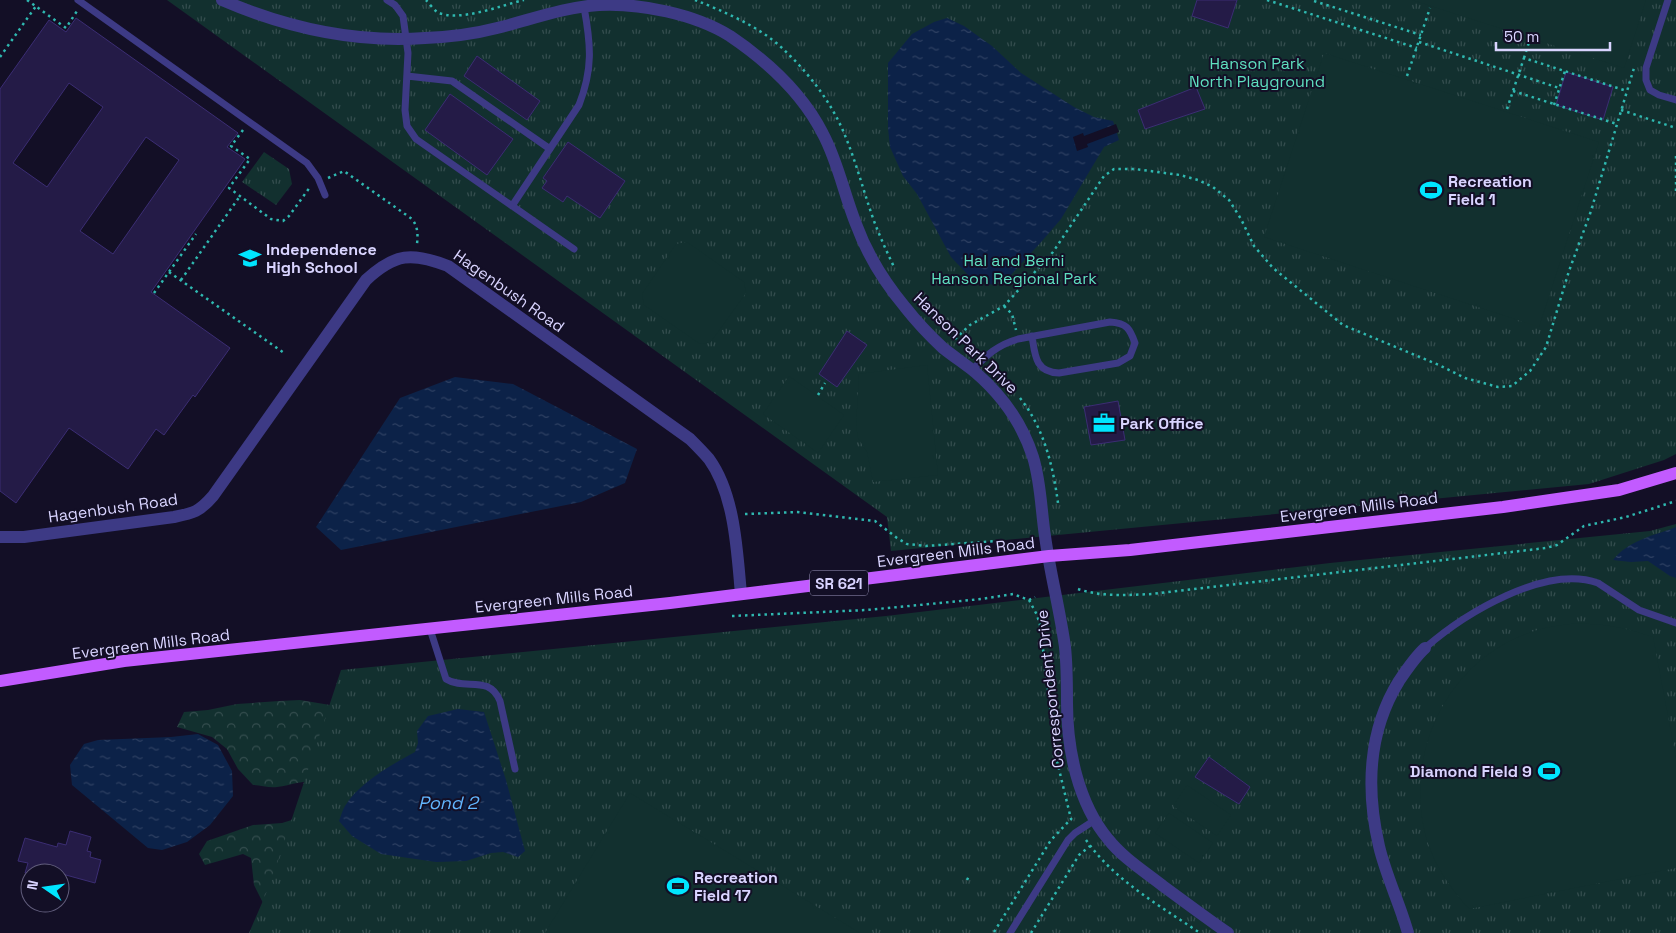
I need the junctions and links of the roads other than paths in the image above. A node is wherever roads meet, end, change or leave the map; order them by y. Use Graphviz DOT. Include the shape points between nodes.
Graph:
graph roads {
  1 [pos="222,0"];
  2 [pos="387,0"];
  3 [pos="1668,0"];
  4 [pos="80,2"];
  5 [pos="584,7"];
  6 [pos="407,39"];
  7 [pos="407,76"];
  8 [pos="1676,100"];
  9 [pos="550,149"];
  10 [pos="325,195"];
  11 [pos="512,206"];
  12 [pos="574,248"];
  13 [pos="1032,336"];
  14 [pos="972,370"];
  15 [pos="1676,473"];
  16 [pos="0,537"];
  17 [pos="1049,556"];
  18 [pos="741,594"];
  19 [pos="1676,623"];
  20 [pos="430,629"];
  21 [pos="1425,648"];
  22 [pos="0,681"];
  23 [pos="515,769"];
  24 [pos="1095,820"];
  25 [pos="1010,933"];
  26 [pos="1228,933"];
  27 [pos="1408,933"];
  1 -- 6 [label="street, Hanson Park Drive" via="282,23 317,31"];
  2 -- 6 [label="lane" via="403,16"];
  3 -- 8 [label="lane" via="1646,68 1646,80 1650,90"];
  4 -- 10 [label="lane" via="307,163"];
  5 -- 6 [label="street, Hanson Park Drive" via="465,35"];
  5 -- 9 [label="lane" via="590,49 586,88 580,105"];
  5 -- 14 [label="street, Hanson Park Drive" via="647,8 678,14 727,35 773,70 800,96 822,130 858,229 884,280 927,332"];
  6 -- 7 [label="lane"];
  7 -- 9 [label="lane" via="452,81"];
  7 -- 11 [label="lane" via="407,126 416,139"];
  9 -- 11 [label="lane"];
  11 -- 12 [label="lane"];
  13 -- 13 [label="lane" via="1110,322 1120,323 1131,330 1135,343 1130,356 1118,363 1051,373 1036,360"];
  13 -- 14 [label="lane" via="1004,343"];
  14 -- 17 [label="street, Hanson Park Drive" via="1000,396 1025,434 1041,492"];
  15 -- 17 [label="main road, Evergreen Mills Road / SR 621" via="1619,490 1511,506 1130,550"];
  16 -- 18 [label="street, Hagenbush Road" via="24,537 174,517 202,508 366,280 395,259 419,257 448,266 690,438 710,460 725,490 736,532"];
  17 -- 18 [label="main road, Evergreen Mills Road / SR 621"];
  17 -- 24 [label="street, Correspondent Drive" via="1065,649 1071,746 1077,779"];
  18 -- 20 [label="main road, Evergreen Mills Road / SR 621"];
  19 -- 21 [label="lane" via="1639,610 1598,583 1559,580 1501,598"];
  20 -- 22 [label="main road, Evergreen Mills Road / SR 621" via="124,661"];
  20 -- 23 [label="lane" via="446,679 454,684 487,686 496,691"];
  21 -- 27 [label="street" via="1412,662 1388,701 1378,728 1372,760 1373,813 1380,847"];
  24 -- 25 [label="lane" via="1068,840"];
  24 -- 26 [label="street, Correspondent Drive" via="1108,839 1132,862"];
}
